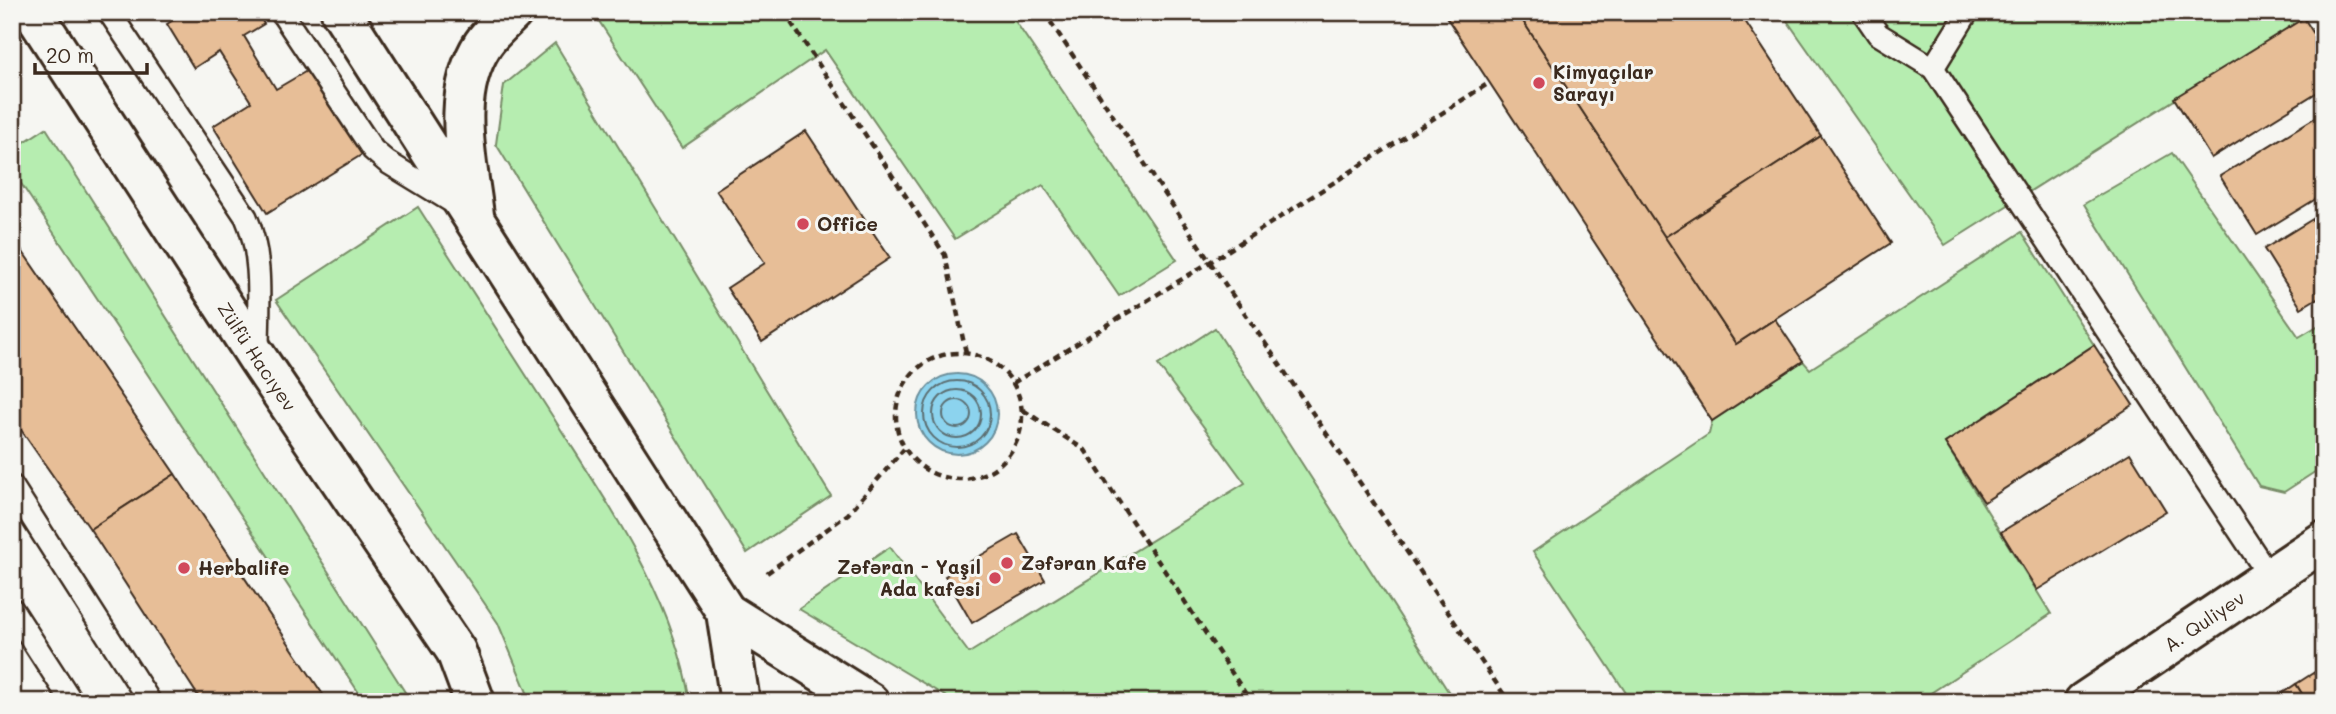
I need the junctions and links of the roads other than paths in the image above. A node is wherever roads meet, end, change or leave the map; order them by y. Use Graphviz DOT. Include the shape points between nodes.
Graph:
graph roads {
  1 [pos="33,12"];
  2 [pos="109,12"];
  3 [pos="281,12"];
  4 [pos="341,12"];
  5 [pos="513,12"];
  6 [pos="1863,12"];
  7 [pos="1964,12"];
  8 [pos="1933,68"];
  9 [pos="474,215"];
  10 [pos="258,359"];
  11 [pos="12,486"];
  12 [pos="2324,541"];
  13 [pos="2270,577"];
  14 [pos="12,609"];
  15 [pos="726,612"];
  16 [pos="72,702"];
  17 [pos="150,702"];
  18 [pos="475,702"];
  19 [pos="740,702"];
  20 [pos="869,702"];
  21 [pos="2084,702"];
  1 -- 10 [label="main road, Zülfü Hacıyev"];
  2 -- 10 [label="lane" via="255,237"];
  3 -- 9 [label="lane" via="373,149"];
  4 -- 9 [label="main road"];
  5 -- 9 [label="main road" via="485,41 472,64 462,99"];
  6 -- 8 [label="lane" via="1878,34"];
  7 -- 8 [label="lane"];
  8 -- 13 [label="lane"];
  9 -- 15 [label="main road"];
  10 -- 18 [label="main road, Zülfü Hacıyev" via="456,651"];
  11 -- 17 [label="lane"];
  12 -- 13 [label="main road, A. Quliyev"];
  13 -- 21 [label="main road, A. Quliyev"];
  14 -- 16 [label="lane"];
  15 -- 19 [label="main road"];
  15 -- 20 [label="main road"];
}
